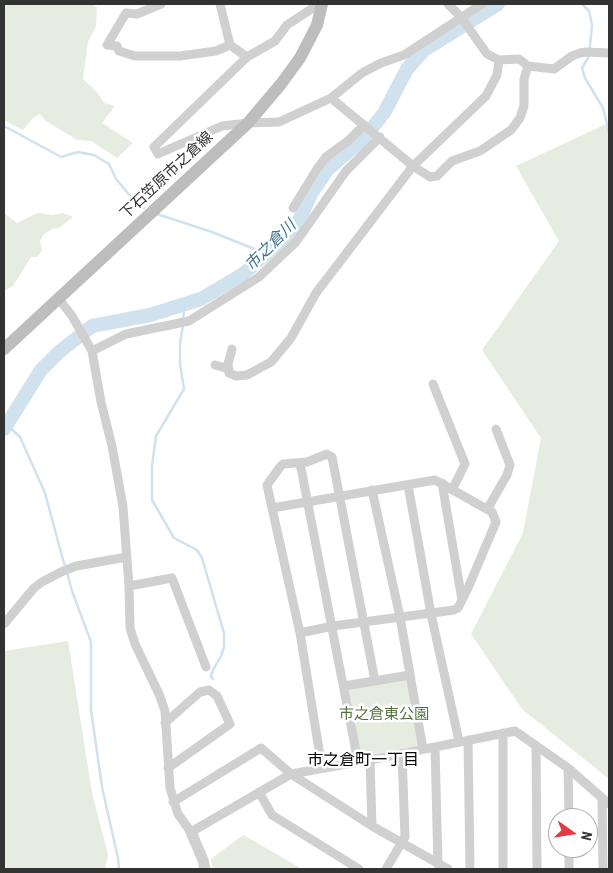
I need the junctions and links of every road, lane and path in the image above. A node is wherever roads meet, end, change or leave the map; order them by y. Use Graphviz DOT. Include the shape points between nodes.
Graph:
graph roads {
  1 [pos="161,4"];
  2 [pos="220,4"];
  3 [pos="320,4"];
  4 [pos="448,4"];
  5 [pos="482,4"];
  6 [pos="461,17"];
  7 [pos="230,45"];
  8 [pos="609,53"];
  9 [pos="247,57"];
  10 [pos="499,60"];
  11 [pos="528,66"];
  12 [pos="331,98"];
  13 [pos="248,123"];
  14 [pos="364,125"];
  15 [pos="380,137"];
  16 [pos="412,166"];
  17 [pos="293,208"];
  18 [pos="58,299"];
  19 [pos="4,349"];
  20 [pos="232,349"];
  21 [pos="92,351"];
  22 [pos="215,365"];
  23 [pos="229,369"];
  24 [pos="433,384"];
  25 [pos="496,429"];
  26 [pos="300,463"];
  27 [pos="442,483"];
  28 [pos="408,484"];
  29 [pos="453,488"];
  30 [pos="372,490"];
  31 [pos="340,497"];
  32 [pos="307,503"];
  33 [pos="272,508"];
  34 [pos="488,508"];
  35 [pos="127,557"];
  36 [pos="129,586"];
  37 [pos="462,600"];
  38 [pos="431,614"];
  39 [pos="400,617"];
  40 [pos="364,622"];
  41 [pos="4,624"];
  42 [pos="333,626"];
  43 [pos="300,633"];
  44 [pos="206,667"];
  45 [pos="410,674"];
  46 [pos="375,681"];
  47 [pos="344,686"];
  48 [pos="165,723"];
  49 [pos="503,734"];
  50 [pos="464,741"];
  51 [pos="435,746"];
  52 [pos="536,746"];
  53 [pos="423,749"];
  54 [pos="402,754"];
  55 [pos="370,760"];
  56 [pos="358,762"];
  57 [pos="168,768"];
  58 [pos="322,768"];
  59 [pos="568,768"];
  60 [pos="291,774"];
  61 [pos="259,792"];
  62 [pos="606,801"];
  63 [pos="173,802"];
  64 [pos="569,808"];
  65 [pos="372,826"];
  66 [pos="191,832"];
  67 [pos="401,844"];
  68 [pos="438,865"];
  69 [pos="205,869"];
  70 [pos="359,869"];
  71 [pos="386,869"];
  72 [pos="448,869"];
  73 [pos="470,869"];
  74 [pos="503,869"];
  75 [pos="537,869"];
  76 [pos="603,869"];
  1 -- 7 [label="street" via="137,14 126,13 107,45 117,46 119,50 135,56 180,56 216,51"];
  2 -- 7 [label="street"];
  3 -- 9 [label="street" via="287,25 275,41"];
  3 -- 13 [label="main road, 下石笠原市之倉線" via="317,25 300,58"];
  4 -- 6 [label="street"];
  5 -- 6 [label="street"];
  6 -- 10 [label="street" via="487,54"];
  6 -- 12 [label="street" via="404,55 362,73"];
  7 -- 9 [label="street"];
  8 -- 11 [label="street" via="590,52 572,56 554,69"];
  9 -- 13 [label="street" via="154,147 158,154 222,126"];
  10 -- 11 [label="street" via="519,59"];
  10 -- 16 [label="street" via="497,75 486,96"];
  11 -- 16 [label="street" via="524,79 524,106 511,130 480,150 452,161 437,176 430,177"];
  12 -- 13 [label="street" via="279,122"];
  12 -- 14 [label="street"];
  13 -- 18 [label="main road, 下石笠原市之倉線"];
  14 -- 15 [label="street"];
  14 -- 17 [label="street" via="326,157"];
  15 -- 16 [label="street"];
  15 -- 21 [label="street" via="346,172 296,242 259,277 189,321 126,334"];
  16 -- 23 [label="street" via="316,293 291,338 271,362 247,375 236,376 229,373"];
  18 -- 19 [label="main road, 下石笠原市之倉線"];
  18 -- 21 [label="street"];
  20 -- 23 [label="street"];
  21 -- 35 [label="street" via="123,507"];
  22 -- 23 [label="street"];
  24 -- 29 [label="street" via="465,464"];
  25 -- 34 [label="street" via="510,465 508,475"];
  26 -- 31 [label="street" via="327,454 332,457"];
  26 -- 32 [label="street"];
  26 -- 33 [label="street" via="284,464 276,470 267,485"];
  27 -- 28 [label="street" via="435,480"];
  27 -- 29 [label="street"];
  27 -- 37 [label="street"];
  28 -- 30 [label="street"];
  28 -- 38 [label="street"];
  29 -- 34 [label="street"];
  30 -- 31 [label="street"];
  30 -- 39 [label="street"];
  31 -- 32 [label="street"];
  31 -- 40 [label="street"];
  32 -- 33 [label="street"];
  32 -- 42 [label="street"];
  33 -- 43 [label="street"];
  34 -- 37 [label="street" via="496,522"];
  35 -- 36 [label="street"];
  35 -- 41 [label="street" via="76,566 42,582"];
  36 -- 44 [label="street" via="172,578"];
  36 -- 48 [label="street" via="130,628 159,694"];
  37 -- 38 [label="street" via="454,610"];
  38 -- 39 [label="street"];
  38 -- 50 [label="street"];
  39 -- 40 [label="street"];
  39 -- 45 [label="street"];
  40 -- 42 [label="street"];
  40 -- 46 [label="street"];
  42 -- 43 [label="street"];
  42 -- 47 [label="street"];
  43 -- 58 [label="street"];
  45 -- 46 [label="street"];
  45 -- 53 [label="street"];
  46 -- 47 [label="street"];
  47 -- 56 [label="street"];
  48 -- 57 [label="street"];
  48 -- 57 [label="street" via="200,692 209,690 217,696 230,724"];
  49 -- 50 [label="street"];
  49 -- 52 [label="street" via="515,731"];
  49 -- 74 [label="street"];
  50 -- 51 [label="street"];
  50 -- 73 [label="street"];
  51 -- 53 [label="street"];
  51 -- 68 [label="street"];
  52 -- 59 [label="street"];
  52 -- 75 [label="street"];
  53 -- 54 [label="street"];
  54 -- 55 [label="street"];
  54 -- 67 [label="street" via="405,837"];
  55 -- 56 [label="street"];
  55 -- 65 [label="street"];
  56 -- 58 [label="street"];
  57 -- 63 [label="street"];
  58 -- 60 [label="street"];
  59 -- 62 [label="street"];
  59 -- 64 [label="street"];
  60 -- 61 [label="street"];
  60 -- 63 [label="street" via="261,748"];
  60 -- 65 [label="street"];
  61 -- 66 [label="street"];
  61 -- 70 [label="street" via="272,815"];
  62 -- 76 [label="street"];
  63 -- 66 [label="street"];
  65 -- 67 [label="street"];
  66 -- 69 [label="street"];
  67 -- 68 [label="street"];
  67 -- 71 [label="street"];
  68 -- 72 [label="street"];
}
